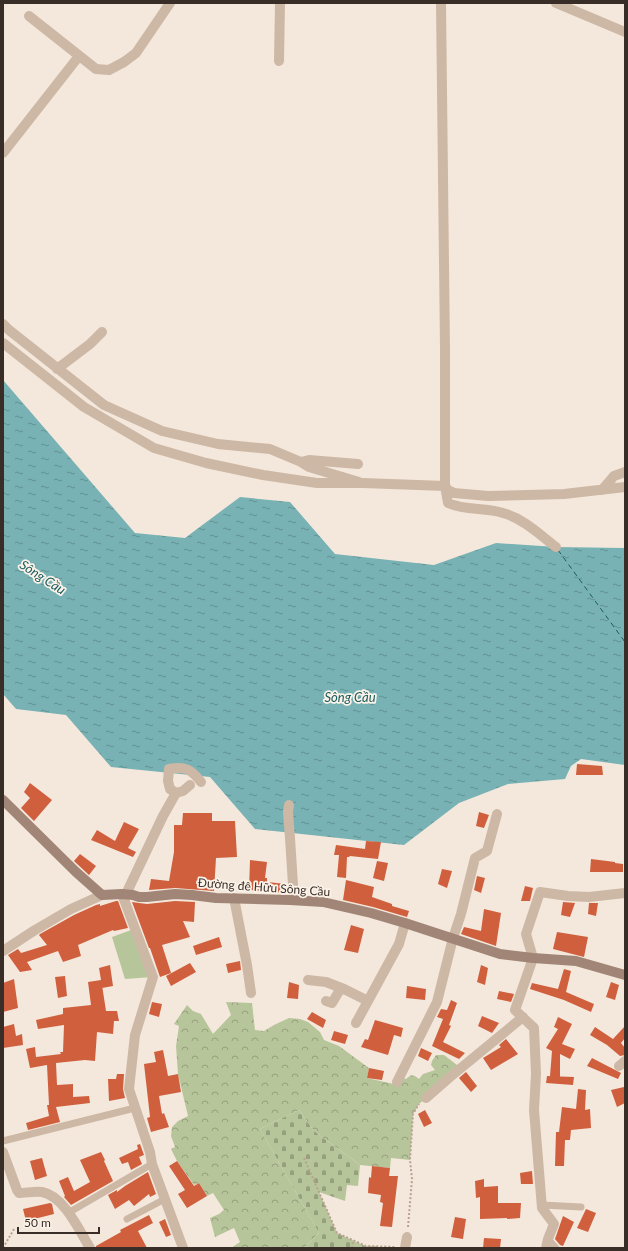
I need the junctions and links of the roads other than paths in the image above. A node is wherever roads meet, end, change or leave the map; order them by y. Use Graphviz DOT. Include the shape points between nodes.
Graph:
graph roads {
  1 [pos="170,3"];
  2 [pos="280,3"];
  3 [pos="441,3"];
  4 [pos="556,3"];
  5 [pos="29,16"];
  6 [pos="625,32"];
  7 [pos="79,56"];
  8 [pos="279,61"];
  9 [pos="3,153"];
  10 [pos="3,324"];
  11 [pos="102,332"];
  12 [pos="3,343"];
  13 [pos="57,369"];
  14 [pos="118,412"];
  15 [pos="110,422"];
  16 [pos="301,462"];
  17 [pos="358,464"];
  18 [pos="625,472"];
  19 [pos="363,483"];
  20 [pos="445,486"];
  21 [pos="625,487"];
  22 [pos="602,490"];
  23 [pos="556,547"];
  24 [pos="201,782"];
  25 [pos="190,785"];
  26 [pos="176,793"];
  27 [pos="3,800"];
  28 [pos="289,805"];
  29 [pos="497,814"];
  30 [pos="625,893"];
  31 [pos="124,894"];
  32 [pos="102,895"];
  33 [pos="234,898"];
  34 [pos="294,900"];
  35 [pos="404,923"];
  36 [pos="453,938"];
  37 [pos="3,951"];
  38 [pos="533,958"];
  39 [pos="625,975"];
  40 [pos="308,980"];
  41 [pos="341,988"];
  42 [pos="251,993"];
  43 [pos="368,1001"];
  44 [pos="326,1002"];
  45 [pos="523,1017"];
  46 [pos="356,1023"];
  47 [pos="397,1082"];
  48 [pos="426,1098"];
  49 [pos="135,1108"];
  50 [pos="3,1141"];
  51 [pos="3,1152"];
  52 [pos="152,1164"];
  53 [pos="165,1198"];
  54 [pos="542,1205"];
  55 [pos="581,1207"];
  56 [pos="68,1213"];
  57 [pos="127,1220"];
  58 [pos="547,1244"];
  59 [pos="90,1248"];
  60 [pos="183,1248"];
  61 [pos="556,1248"];
  1 -- 7 [label="street" via="136,53 124,62 109,70 96,69"];
  2 -- 8 [label="street"];
  3 -- 20 [label="street"];
  4 -- 6 [label="street"];
  5 -- 7 [label="street"];
  7 -- 9 [label="street"];
  10 -- 13 [label="street"];
  11 -- 13 [label="street"];
  12 -- 15 [label="street" via="84,407"];
  13 -- 14 [label="street" via="104,405"];
  14 -- 15 [label="street"];
  14 -- 16 [label="street" via="162,431 218,444 270,449"];
  15 -- 19 [label="street" via="154,448 206,463 316,483"];
  16 -- 17 [label="street" via="309,460"];
  16 -- 19 [label="street"];
  18 -- 22 [label="street" via="614,476"];
  19 -- 20 [label="street"];
  20 -- 22 [label="street" via="454,493 488,496"];
  20 -- 23 [label="street" via="448,503 458,507 485,509 519,519"];
  21 -- 22 [label="street"];
  24 -- 26 [label="street" via="194,773 186,769 169,768 170,789"];
  25 -- 26 [label="street"];
  26 -- 31 [label="street"];
  27 -- 32 [label="main road"];
  28 -- 34 [label="street"];
  29 -- 36 [label="street" via="487,851 475,858"];
  30 -- 38 [label="street" via="589,897 540,892 526,934"];
  31 -- 32 [label="main road, Đường đê Hữu Sông Cầu"];
  31 -- 33 [label="main road, Đường đê Hữu Sông Cầu" via="139,897 175,894"];
  31 -- 49 [label="street" via="134,929 153,977 135,1035 129,1089"];
  32 -- 37 [label="street" via="71,909"];
  33 -- 34 [label="main road, Đường đê Hữu Sông Cầu"];
  33 -- 42 [label="street"];
  34 -- 35 [label="main road, Đường đê Hữu Sông Cầu" via="323,902"];
  35 -- 36 [label="main road, Đường đê Hữu Sông Cầu"];
  35 -- 43 [label="street" via="399,944"];
  36 -- 38 [label="main road, Đường đê Hữu Sông Cầu" via="500,954"];
  36 -- 47 [label="street" via="437,1002"];
  38 -- 39 [label="main road, Đường đê Hữu Sông Cầu" via="576,961"];
  38 -- 45 [label="street" via="516,1010"];
  40 -- 41 [label="street" via="326,982"];
  41 -- 43 [label="street"];
  41 -- 44 [label="street" via="332,1003"];
  43 -- 46 [label="street"];
  45 -- 48 [label="street"];
  45 -- 54 [label="street" via="534,1028 534,1110"];
  49 -- 50 [label="lane"];
  49 -- 52 [label="street"];
  51 -- 56 [label="street" via="20,1193 42,1192 58,1199"];
  52 -- 53 [label="street"];
  52 -- 56 [label="lane"];
  53 -- 57 [label="lane"];
  53 -- 60 [label="street"];
  54 -- 55 [label="lane"];
  54 -- 58 [label="street" via="554,1224"];
  56 -- 59 [label="street"];
  58 -- 61 [label="lane"];
}
